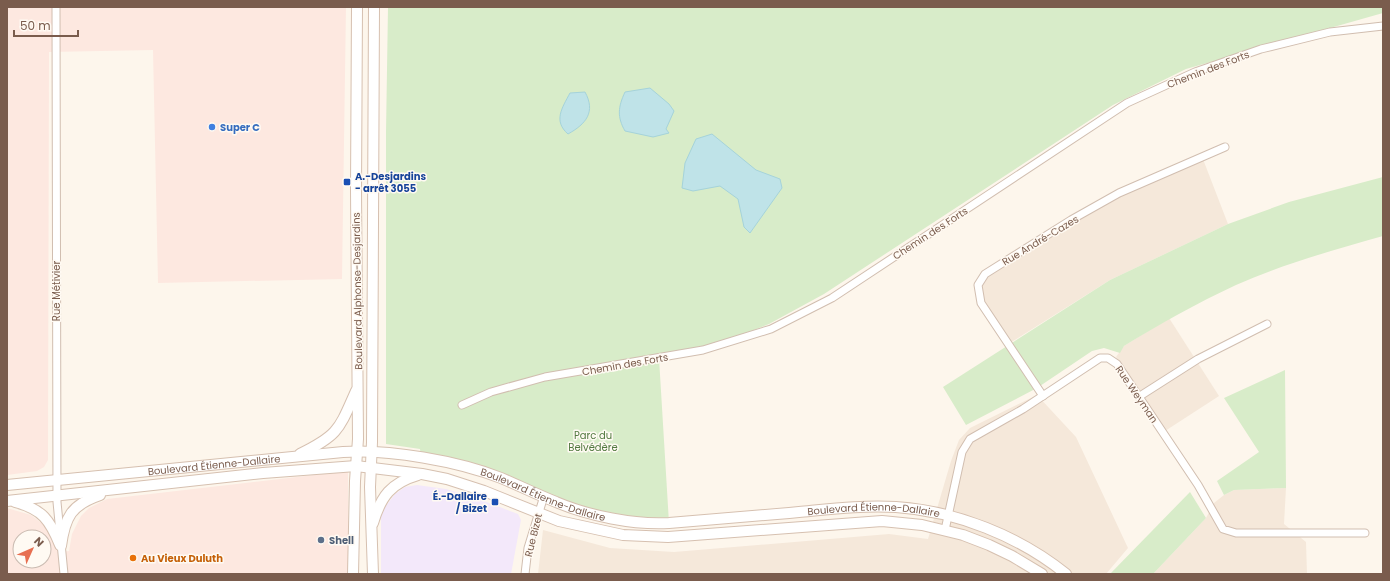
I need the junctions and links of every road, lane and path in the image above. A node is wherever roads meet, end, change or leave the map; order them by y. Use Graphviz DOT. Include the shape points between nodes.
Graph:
graph roads {
  1 [pos="56,7"];
  2 [pos="357,7"];
  3 [pos="374,7"];
  4 [pos="1383,26"];
  5 [pos="1225,147"];
  6 [pos="1267,324"];
  7 [pos="358,386"];
  8 [pos="1043,396"];
  9 [pos="1140,396"];
  10 [pos="462,405"];
  11 [pos="357,452"];
  12 [pos="371,452"];
  13 [pos="295,457"];
  14 [pos="356,466"];
  15 [pos="370,468"];
  16 [pos="422,474"];
  17 [pos="57,479"];
  18 [pos="7,485"];
  19 [pos="113,490"];
  20 [pos="57,496"];
  21 [pos="544,496"];
  22 [pos="8,500"];
  23 [pos="538,512"];
  24 [pos="948,516"];
  25 [pos="371,530"];
  26 [pos="945,530"];
  27 [pos="1365,533"];
  28 [pos="61,546"];
  29 [pos="64,574"];
  30 [pos="353,574"];
  31 [pos="373,574"];
  32 [pos="525,574"];
  33 [pos="1042,574"];
  34 [pos="1066,574"];
  1 -- 17 [label="street, Rue Métivier"];
  2 -- 7 [label="street, Boulevard Alphonse-Desjardins"];
  3 -- 12 [label="street, Boulevard Alphonse-Desjardins"];
  4 -- 10 [label="street, Chemin des Forts" via="1330,32 1261,49 1194,72 1127,103 832,298 771,329 703,350 545,377 490,392"];
  5 -- 8 [label="street, Rue André-Cazes" via="1119,193 985,274 978,285 981,303"];
  6 -- 9 [label="street" via="1198,359"];
  7 -- 11 [label="street, Boulevard Alphonse-Desjardins"];
  7 -- 13 [label="street" via="342,424 333,435"];
  8 -- 9 [label="street, Rue Weyman" via="1100,358 1108,358 1117,364"];
  8 -- 24 [label="street, Rue Weyman" via="978,434 965,445"];
  9 -- 27 [label="street, Rue Weyman" via="1198,485 1223,529 1236,533"];
  11 -- 12 [label="street, Boulevard Étienne-Dallaire"];
  11 -- 13 [label="street, Boulevard Étienne-Dallaire"];
  11 -- 14 [label="street, Boulevard Alphonse-Desjardins"];
  12 -- 15 [label="street, Boulevard Alphonse-Desjardins"];
  12 -- 21 [label="street, Boulevard Étienne-Dallaire" via="436,460 467,467"];
  13 -- 17 [label="street, Boulevard Étienne-Dallaire"];
  14 -- 15 [label="street, Boulevard Étienne-Dallaire"];
  14 -- 19 [label="street, Boulevard Étienne-Dallaire" via="263,473"];
  14 -- 30 [label="street, Boulevard Alphonse-Desjardins"];
  15 -- 16 [label="street, Boulevard Étienne-Dallaire"];
  15 -- 25 [label="street, Boulevard Alphonse-Desjardins"];
  16 -- 23 [label="street, Boulevard Étienne-Dallaire" via="484,490"];
  16 -- 25 [label="street" via="398,482 385,495"];
  17 -- 18 [label="street, Boulevard Étienne-Dallaire"];
  17 -- 20 [label="street, Rue Métivier"];
  19 -- 20 [label="street, Boulevard Étienne-Dallaire"];
  19 -- 28 [label="street" via="90,498 74,509 65,522"];
  20 -- 22 [label="street, Boulevard Étienne-Dallaire"];
  20 -- 28 [label="street, Rue Métivier"];
  21 -- 23 [label="street, Rue Bizet"];
  21 -- 24 [label="street, Boulevard Étienne-Dallaire" via="557,503 606,518 664,523 876,506 913,509"];
  22 -- 28 [label="street" via="24,504 42,514 54,530"];
  23 -- 26 [label="street, Boulevard Étienne-Dallaire" via="559,521 597,530 654,538 882,521 907,522"];
  23 -- 32 [label="street, Rue Bizet" via="528,548"];
  24 -- 26 [label="street, Rue Weyman"];
  24 -- 34 [label="street, Boulevard Étienne-Dallaire" via="993,531 1039,554"];
  25 -- 31 [label="street, Boulevard Alphonse-Desjardins"];
  26 -- 33 [label="street, Boulevard Étienne-Dallaire" via="999,550"];
  28 -- 29 [label="street, Rue Métivier"];
}
